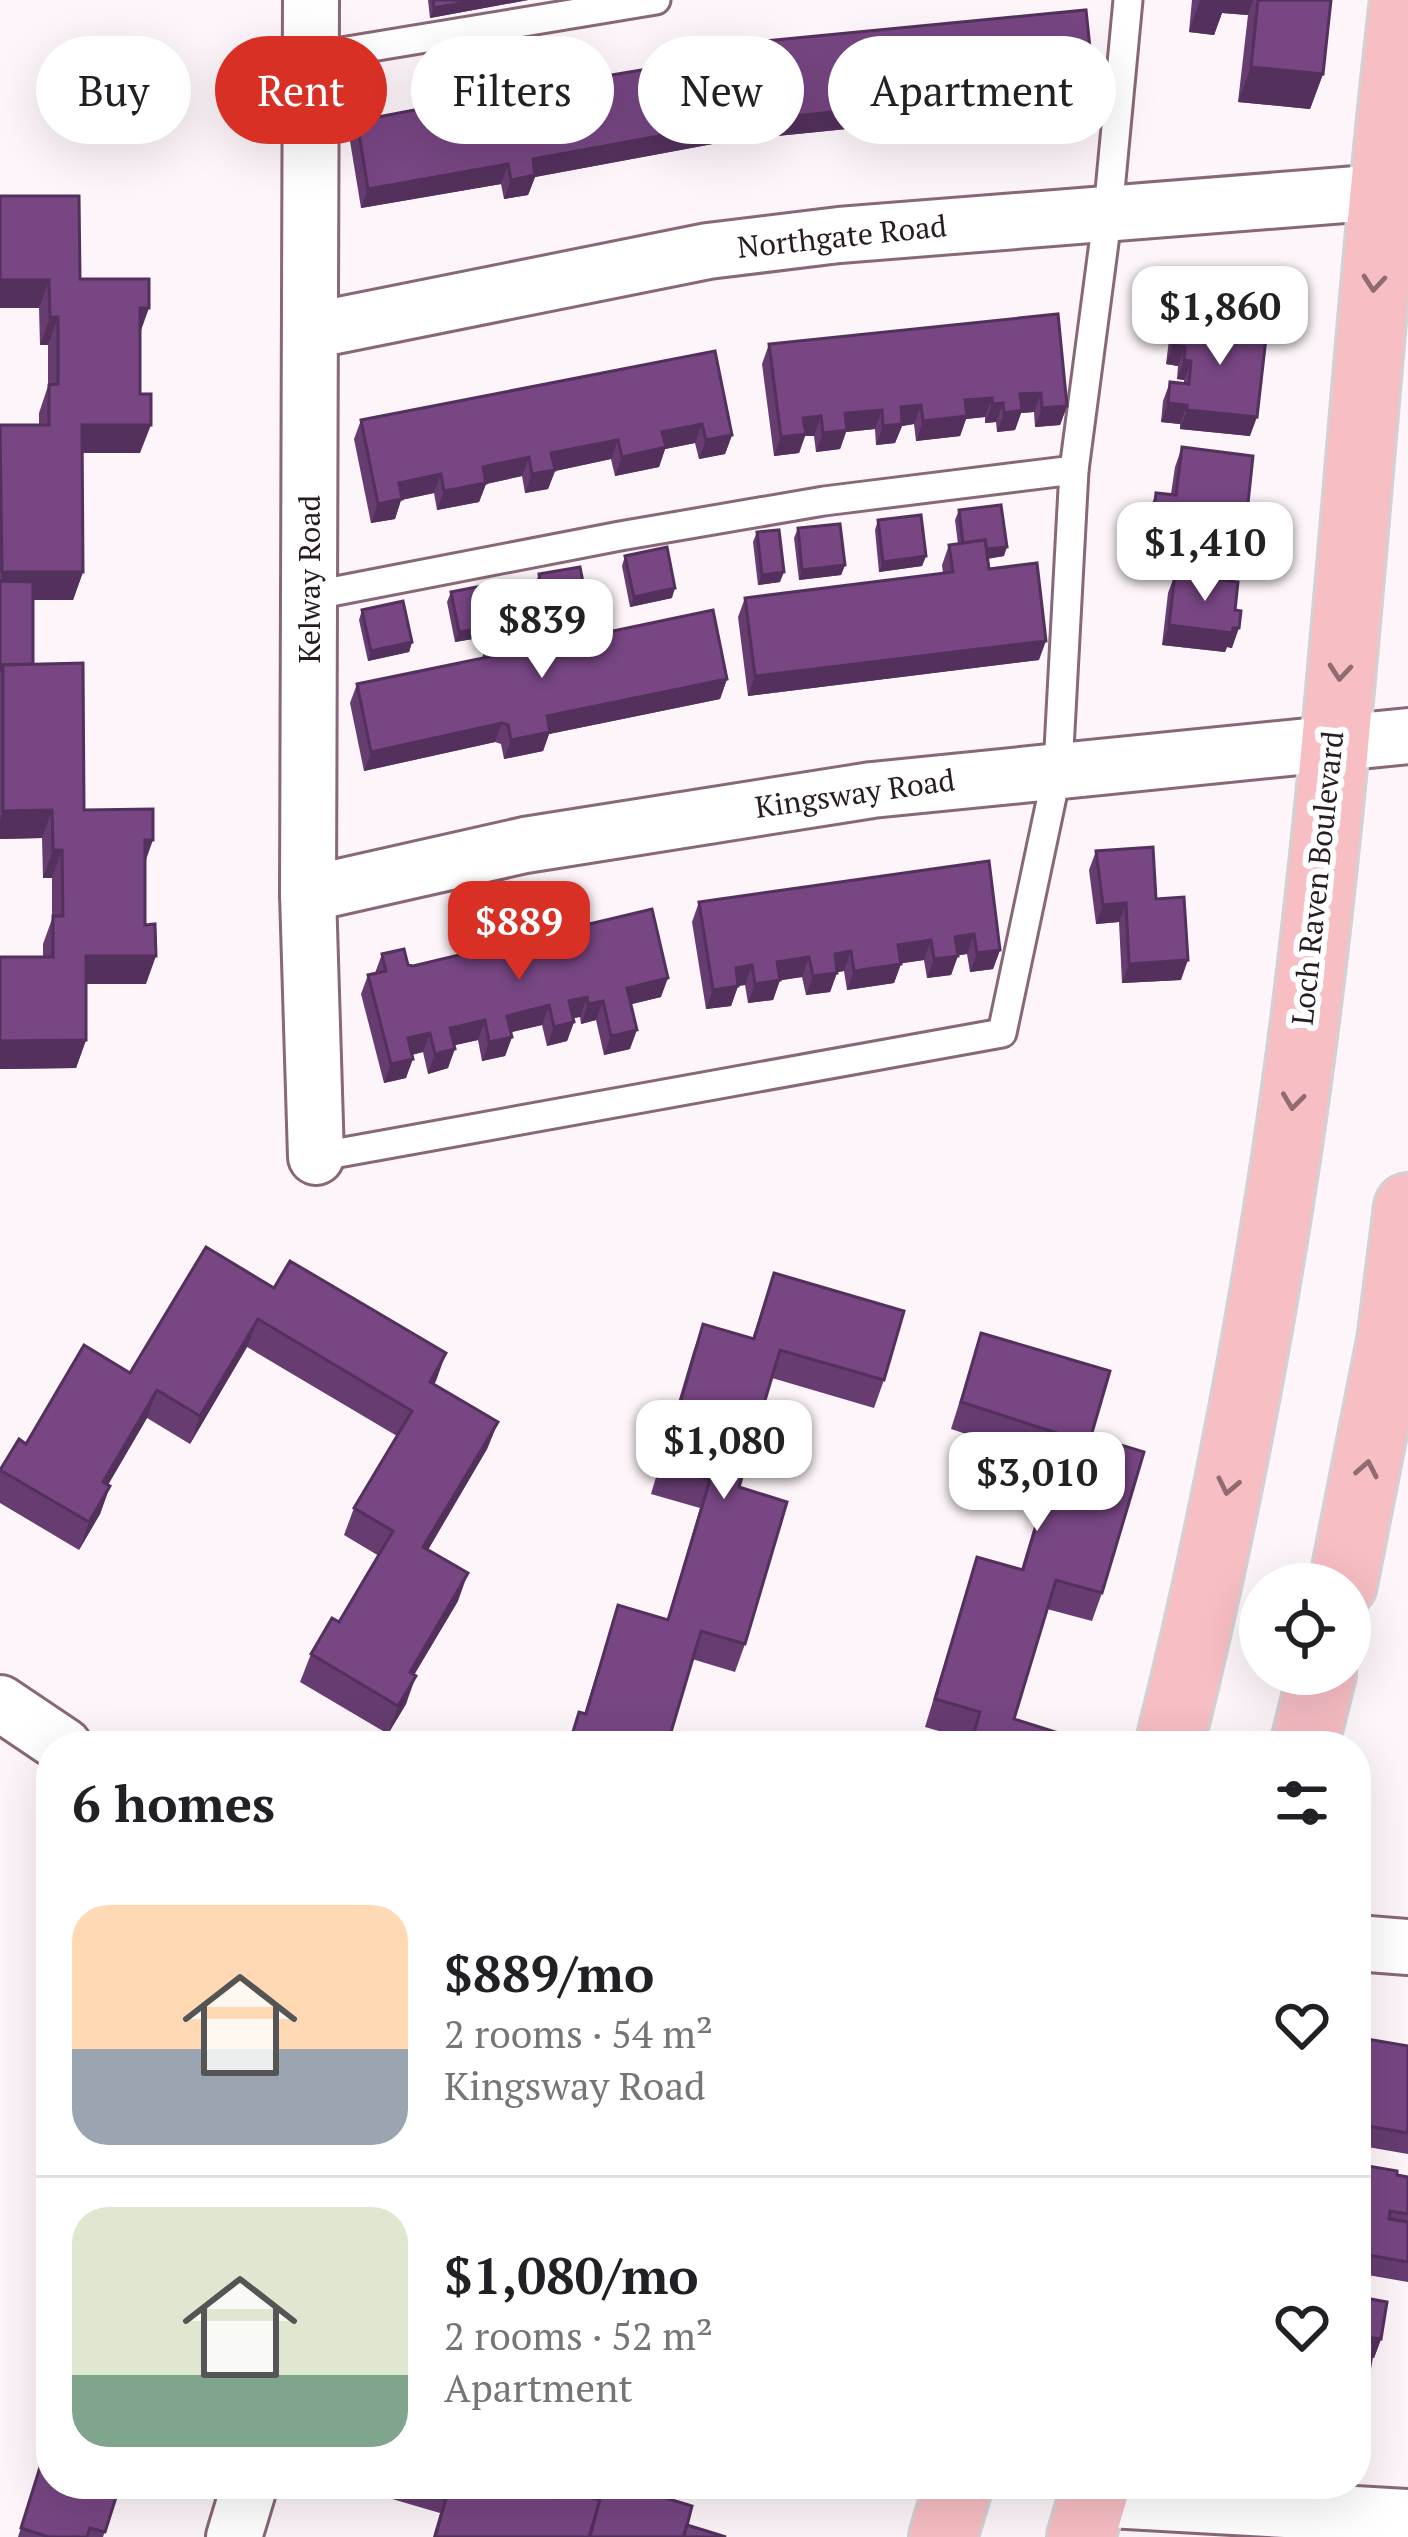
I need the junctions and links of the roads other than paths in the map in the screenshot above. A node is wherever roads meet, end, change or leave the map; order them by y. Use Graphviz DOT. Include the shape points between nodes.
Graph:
graph roads {
  1 [pos="310,0"];
  2 [pos="656,0"];
  3 [pos="1128,0"];
  4 [pos="1404,0"];
  5 [pos="311,36"];
  6 [pos="387,44"];
  7 [pos="311,144"];
  8 [pos="1382,193"];
  9 [pos="1108,212"];
  10 [pos="310,331"];
  11 [pos="1074,470"];
  12 [pos="310,596"];
  13 [pos="1408,736"];
  14 [pos="1334,741"];
  15 [pos="1058,768"];
  16 [pos="308,894"];
  17 [pos="316,1157"];
  18 [pos="1408,1208"];
  19 [pos="1399,1342"];
  20 [pos="1348,1563"];
  21 [pos="1317,1695"];
  22 [pos="0,1703"];
  23 [pos="42,1731"];
  24 [pos="1171,1731"];
  25 [pos="1308,1731"];
  26 [pos="1371,1944"];
  27 [pos="1408,1947"];
  28 [pos="245,2499"];
  29 [pos="955,2499"];
  30 [pos="1090,2507"];
  31 [pos="1408,2517"];
  32 [pos="234,2537"];
  33 [pos="944,2537"];
  1 -- 5 [label="street, Kelway Road"];
  2 -- 6 [label="lane"];
  3 -- 9 [label="lane"];
  4 -- 8 [label="main road, Loch Raven Boulevard"];
  7 -- 10 [label="street, Kelway Road"];
  8 -- 9 [label="street, Northgate Road"];
  8 -- 14 [label="main road, Loch Raven Boulevard, one-way"];
  9 -- 10 [label="street, Northgate Road" via="708,251"];
  9 -- 11 [label="lane"];
  10 -- 12 [label="street, Kelway Road"];
  11 -- 12 [label="lane" via="824,501"];
  11 -- 15 [label="lane"];
  12 -- 16 [label="street, Kelway Road"];
  13 -- 14 [label="street, Kingsway Road"];
  14 -- 15 [label="street, Kingsway Road"];
  14 -- 24 [label="main road, Loch Raven Boulevard, one-way" via="1282,1177 1238,1441"];
  15 -- 16 [label="street, Kingsway Road" via="668,820"];
  15 -- 17 [label="lane" via="1003,1033"];
  16 -- 17 [label="street, Kelway Road"];
  18 -- 19 [label="main road"];
  20 -- 19 [label="main road, one-way"];
  21 -- 25 [label="main road"];
  22 -- 23 [label="street"];
  26 -- 27 [label="street"];
  28 -- 32 [label="street"];
  29 -- 33 [label="main road"];
  30 -- 31 [label="street"];
}
